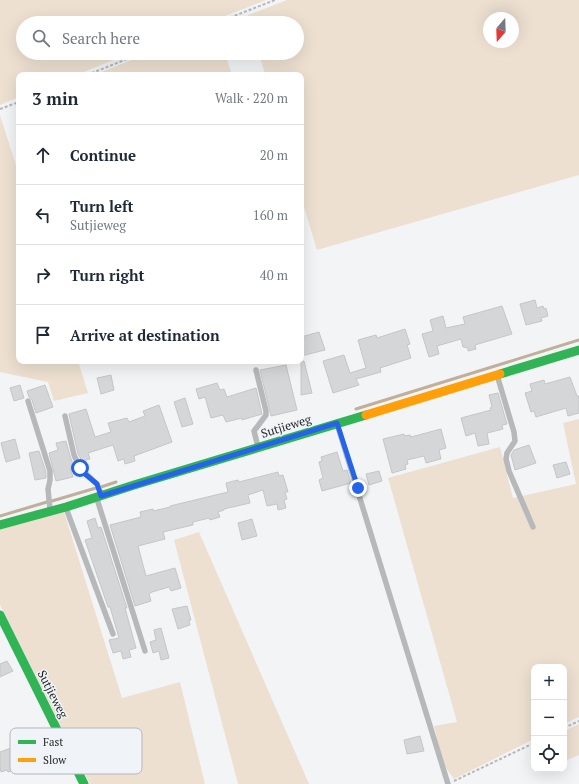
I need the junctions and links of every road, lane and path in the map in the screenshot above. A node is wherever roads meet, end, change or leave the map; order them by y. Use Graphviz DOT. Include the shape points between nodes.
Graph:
graph roads {
  1 [pos="275,0"];
  2 [pos="234,16"];
  3 [pos="125,60"];
  4 [pos="95,72"];
  5 [pos="16,103"];
  6 [pos="0,109"];
  7 [pos="579,350"];
  8 [pos="256,370"];
  9 [pos="497,375"];
  10 [pos="28,401"];
  11 [pos="65,416"];
  12 [pos="337,423"];
  13 [pos="258,447"];
  14 [pos="99,496"];
  15 [pos="66,507"];
  16 [pos="50,511"];
  17 [pos="0,525"];
  18 [pos="533,527"];
  19 [pos="0,614"];
  20 [pos="113,634"];
  21 [pos="145,651"];
  22 [pos="579,721"];
  23 [pos="567,727"];
  24 [pos="56,728"];
  25 [pos="531,744"];
  26 [pos="79,774"];
  27 [pos="84,784"];
  28 [pos="449,784"];
  1 -- 2 [label="path"];
  3 -- 4 [label="path"];
  5 -- 6 [label="path"];
  7 -- 9 [label="street, Sutjieweg"];
  8 -- 13 [label="lane" via="266,411 266,416 254,431"];
  9 -- 12 [label="street, Sutjieweg"];
  9 -- 18 [label="lane" via="514,432 515,441 506,459 509,472"];
  10 -- 16 [label="lane" via="50,471"];
  11 -- 14 [label="lane" via="74,455 80,468 97,484"];
  12 -- 13 [label="street, Sutjieweg"];
  12 -- 28 [label="lane"];
  13 -- 14 [label="street, Sutjieweg"];
  14 -- 15 [label="street, Sutjieweg"];
  14 -- 21 [label="lane"];
  15 -- 16 [label="street, Sutjieweg"];
  15 -- 20 [label="lane"];
  16 -- 17 [label="street, Sutjieweg"];
  19 -- 24 [label="street, Sutjieweg"];
  22 -- 23 [label="path"];
  25 -- 28 [label="path"];
  26 -- 27 [label="street, Sutjieweg"];
}
